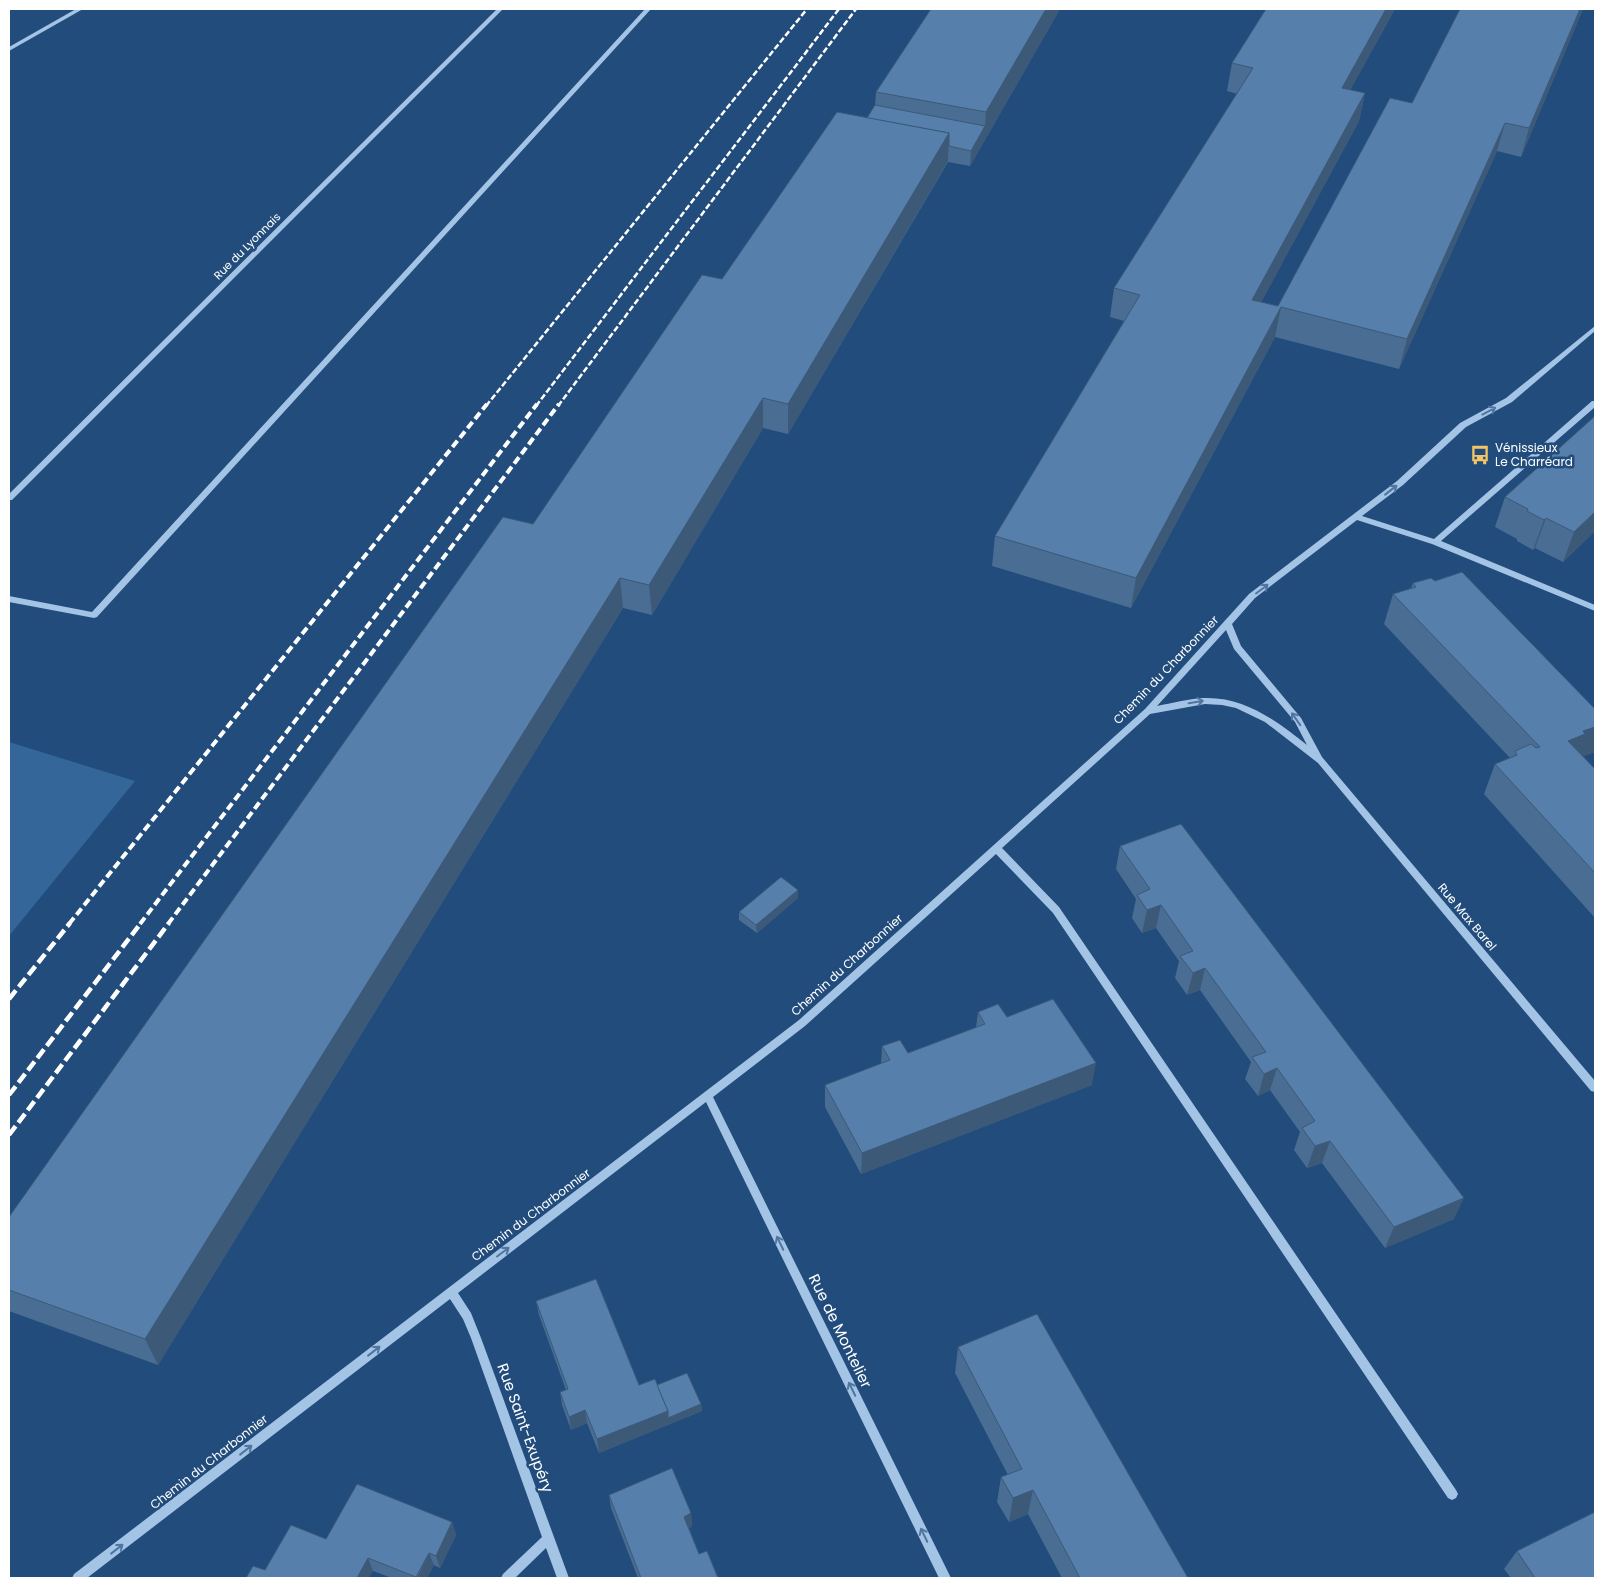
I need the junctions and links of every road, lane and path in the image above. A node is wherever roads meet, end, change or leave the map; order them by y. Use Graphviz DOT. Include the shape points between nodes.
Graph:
graph roads {
  1 [pos="80,9"];
  2 [pos="500,9"];
  3 [pos="648,9"];
  4 [pos="9,49"];
  5 [pos="1595,328"];
  6 [pos="1595,403"];
  7 [pos="9,498"];
  8 [pos="1357,517"];
  9 [pos="1435,542"];
  10 [pos="9,600"];
  11 [pos="1595,608"];
  12 [pos="1228,624"];
  13 [pos="1148,711"];
  14 [pos="1321,762"];
  15 [pos="996,848"];
  16 [pos="1595,1088"];
  17 [pos="708,1096"];
  18 [pos="451,1292"];
  19 [pos="1452,1494"];
  20 [pos="549,1538"];
  21 [pos="78,1578"];
  22 [pos="507,1578"];
  23 [pos="563,1578"];
  24 [pos="945,1578"];
  1 -- 4 [label="street"];
  2 -- 7 [label="street, Rue du Lyonnais"];
  3 -- 10 [label="street" via="94,615"];
  8 -- 5 [label="street, Chemin du Charbonnier, one-way" via="1400,483 1463,425 1509,400"];
  6 -- 9 [label="street"];
  8 -- 9 [label="street"];
  12 -- 8 [label="street, Chemin du Charbonnier, one-way" via="1252,596"];
  9 -- 11 [label="street"];
  12 -- 13 [label="street, Chemin du Charbonnier"];
  14 -- 12 [label="street, Rue Max Barel, one-way" via="1298,720 1237,648"];
  13 -- 14 [label="street, Rue Max Barel, one-way" via="1205,701 1241,706 1283,730"];
  13 -- 15 [label="street, Chemin du Charbonnier"];
  14 -- 16 [label="street, Rue Max Barel"];
  15 -- 17 [label="street, Chemin du Charbonnier" via="802,1023"];
  15 -- 19 [label="street" via="1056,910"];
  18 -- 17 [label="street, Chemin du Charbonnier, one-way"];
  24 -- 17 [label="street, Rue de Montelier, one-way"];
  18 -- 20 [label="street, Rue Saint-Exupéry" via="467,1316"];
  21 -- 18 [label="street, Chemin du Charbonnier, one-way"];
  20 -- 22 [label="street"];
  20 -- 23 [label="street, Rue Saint-Exupéry"];
}
